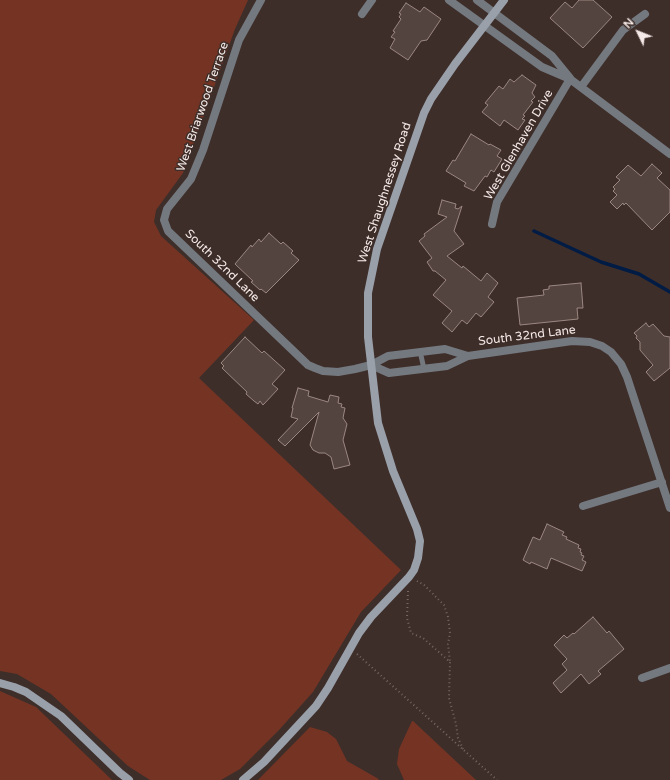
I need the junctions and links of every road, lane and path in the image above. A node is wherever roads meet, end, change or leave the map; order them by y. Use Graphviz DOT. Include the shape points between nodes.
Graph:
graph roads {
  1 [pos="261,0"];
  2 [pos="372,0"];
  3 [pos="449,0"];
  4 [pos="476,0"];
  5 [pos="504,0"];
  6 [pos="494,13"];
  7 [pos="362,14"];
  8 [pos="645,14"];
  9 [pos="484,26"];
  10 [pos="531,40"];
  11 [pos="522,53"];
  12 [pos="570,79"];
  13 [pos="582,87"];
  14 [pos="670,154"];
  15 [pos="164,220"];
  16 [pos="492,224"];
  17 [pos="420,351"];
  18 [pos="468,356"];
  19 [pos="370,365"];
  20 [pos="424,369"];
  21 [pos="662,482"];
  22 [pos="583,506"];
  23 [pos="670,508"];
  24 [pos="409,577"];
  25 [pos="350,648"];
  26 [pos="450,662"];
  27 [pos="670,668"];
  28 [pos="642,678"];
  29 [pos="0,683"];
  30 [pos="463,749"];
  31 [pos="130,780"];
  32 [pos="243,780"];
  33 [pos="497,780"];
  1 -- 15 [label="street, West Briarwood Terrace" via="239,40 191,179 167,209"];
  2 -- 7 [label="street"];
  3 -- 9 [label="street"];
  4 -- 6 [label="street"];
  5 -- 6 [label="street, West Shaughnessey Road"];
  6 -- 9 [label="street, West Shaughnessey Road"];
  6 -- 10 [label="street"];
  8 -- 13 [label="street" via="623,30"];
  9 -- 11 [label="street"];
  9 -- 19 [label="street, West Shaughnessey Road" via="446,76 424,113 377,249 368,293"];
  10 -- 11 [label="street"];
  10 -- 12 [label="street" via="552,56"];
  11 -- 12 [label="street" via="542,67"];
  12 -- 13 [label="street"];
  12 -- 16 [label="street, West Glenhaven Drive" via="497,202"];
  13 -- 14 [label="street"];
  15 -- 19 [label="street, South 32nd Lane" via="168,231 308,365 323,371 338,372"];
  17 -- 18 [label="street, South 32nd Lane" via="445,349"];
  17 -- 19 [label="street, South 32nd Lane" via="388,356"];
  17 -- 20 [label="lane"];
  18 -- 20 [label="street, South 32nd Lane" via="447,366"];
  18 -- 21 [label="street, South 32nd Lane" via="572,341 588,341 602,346 621,364 627,377"];
  19 -- 20 [label="street, South 32nd Lane" via="389,373"];
  19 -- 24 [label="street, West Shaughnessey Road" via="378,423 420,542 418,558"];
  21 -- 22 [label="street"];
  21 -- 23 [label="street, South 32nd Lane"];
  24 -- 25 [label="street, West Shaughnessey Road" via="371,617"];
  24 -- 26 [label="path" via="424,585 444,605 450,633"];
  24 -- 26 [label="path" via="407,618 410,633 423,638"];
  25 -- 30 [label="path"];
  25 -- 32 [label="street, West Shaughnessey Road" via="316,706 264,762"];
  26 -- 30 [label="path" via="449,698"];
  27 -- 28 [label="street"];
  29 -- 31 [label="street" via="26,692 61,716"];
  30 -- 33 [label="path"];
}
